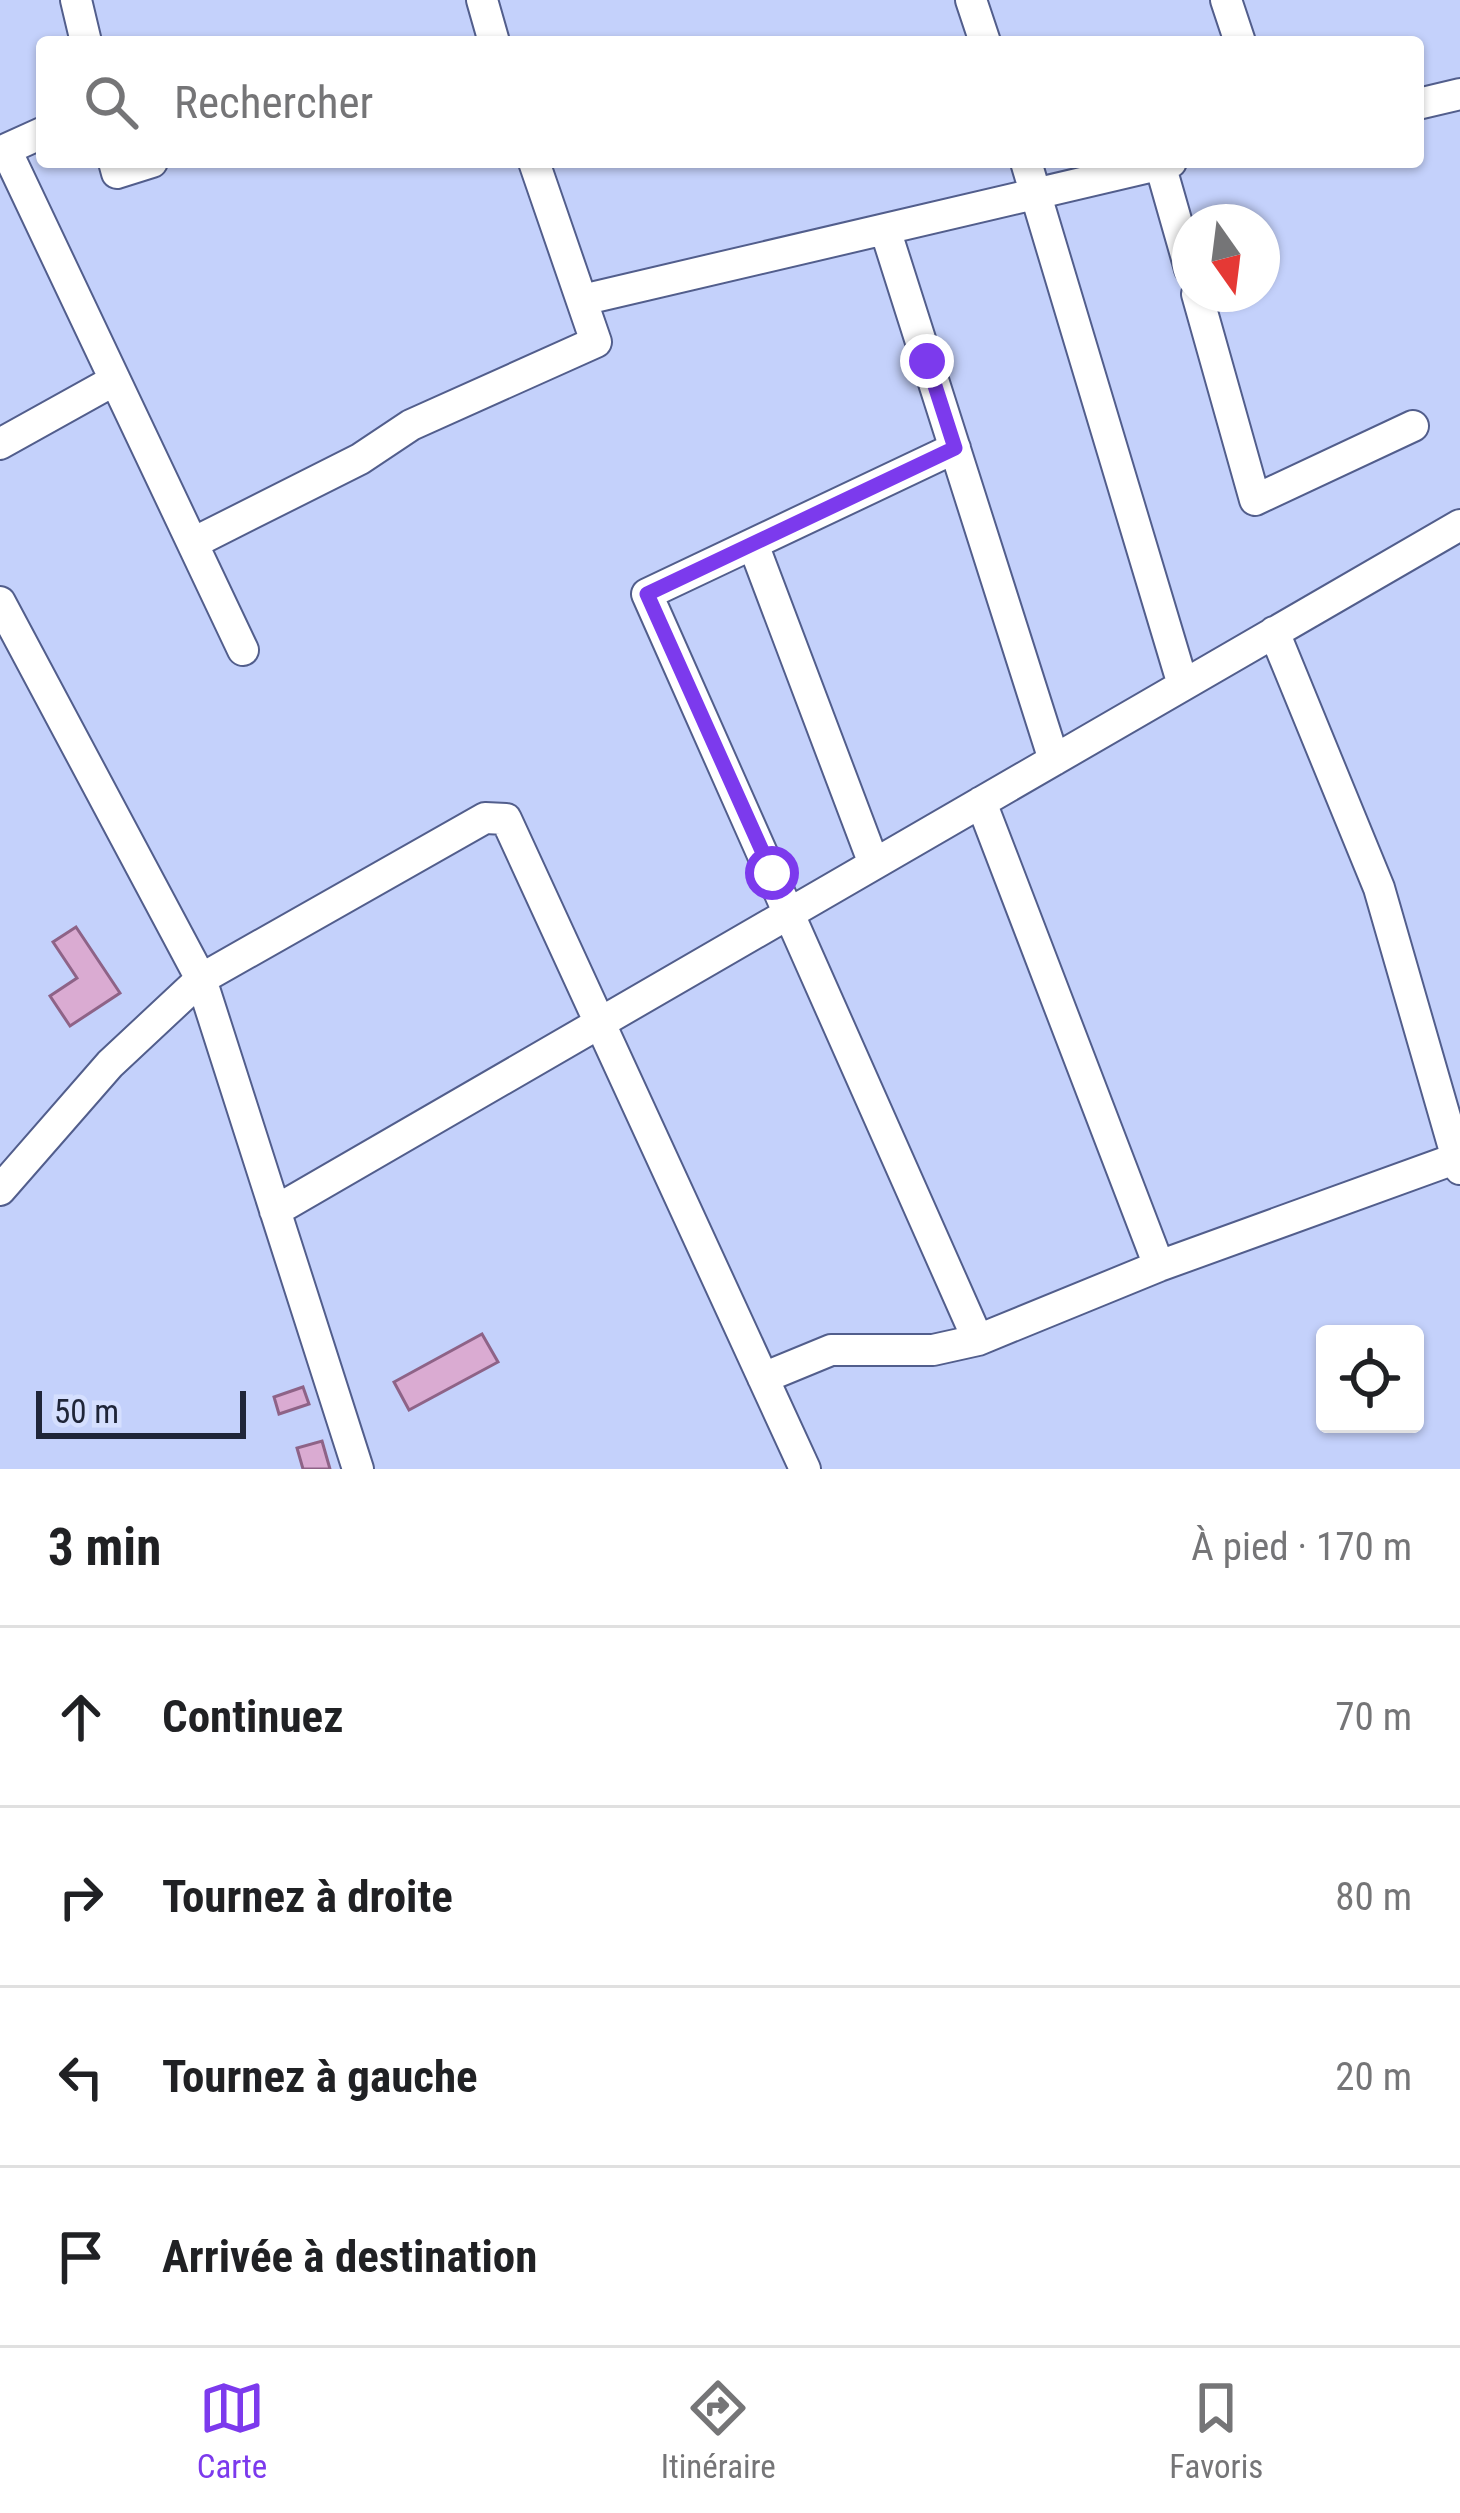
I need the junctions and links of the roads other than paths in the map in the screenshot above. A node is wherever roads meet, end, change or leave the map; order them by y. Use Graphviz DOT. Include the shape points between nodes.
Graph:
graph roads {
  1 [pos="76,0"];
  2 [pos="482,0"];
  3 [pos="971,0"];
  4 [pos="1226,0"];
  5 [pos="85,36"];
  6 [pos="492,36"];
  7 [pos="983,36"];
  8 [pos="1238,36"];
  9 [pos="1460,94"];
  10 [pos="1424,103"];
  11 [pos="36,137"];
  12 [pos="3,151"];
  13 [pos="536,168"];
  14 [pos="1028,168"];
  15 [pos="1144,168"];
  16 [pos="1167,168"];
  17 [pos="1037,193"];
  18 [pos="1175,204"];
  19 [pos="885,229"];
  20 [pos="582,300"];
  21 [pos="1202,312"];
  22 [pos="115,380"];
  23 [pos="1413,426"];
  24 [pos="0,444"];
  25 [pos="955,448"];
  26 [pos="1460,525"];
  27 [pos="193,544"];
  28 [pos="753,544"];
  29 [pos="0,602"];
  30 [pos="1274,632"];
  31 [pos="243,650"];
  32 [pos="1183,685"];
  33 [pos="1054,760"];
  34 [pos="981,802"];
  35 [pos="874,864"];
  36 [pos="790,913"];
  37 [pos="201,979"];
  38 [pos="596,1024"];
  39 [pos="1459,1161"];
  40 [pos="0,1190"];
  41 [pos="275,1211"];
  42 [pos="1159,1266"];
  43 [pos="978,1340"];
  44 [pos="764,1378"];
  45 [pos="358,1469"];
  46 [pos="805,1469"];
  1 -- 5 [label="street"];
  2 -- 6 [label="street"];
  3 -- 7 [label="street"];
  4 -- 8 [label="street"];
  9 -- 10 [label="street"];
  11 -- 12 [label="street"];
  12 -- 22 [label="street"];
  13 -- 20 [label="street"];
  14 -- 17 [label="street"];
  15 -- 17 [label="street"];
  16 -- 18 [label="street"];
  17 -- 19 [label="street"];
  17 -- 32 [label="street"];
  19 -- 20 [label="street"];
  19 -- 25 [label="street"];
  20 -- 27 [label="street" via="596,342 411,425"];
  21 -- 23 [label="street" via="1256,500"];
  22 -- 24 [label="street"];
  22 -- 27 [label="street"];
  25 -- 28 [label="street"];
  25 -- 33 [label="street"];
  26 -- 30 [label="street"];
  27 -- 31 [label="street"];
  28 -- 35 [label="street"];
  28 -- 36 [label="street" via="647,594"];
  29 -- 37 [label="street"];
  30 -- 32 [label="street"];
  30 -- 39 [label="street" via="1379,888"];
  32 -- 33 [label="street"];
  33 -- 34 [label="street"];
  34 -- 35 [label="street"];
  34 -- 42 [label="street"];
  35 -- 36 [label="street"];
  36 -- 38 [label="street"];
  36 -- 43 [label="street"];
  37 -- 38 [label="street" via="485,818 506,819"];
  37 -- 40 [label="street" via="110,1064"];
  37 -- 41 [label="street"];
  38 -- 41 [label="street"];
  38 -- 44 [label="street"];
  39 -- 42 [label="street"];
  41 -- 45 [label="street"];
  42 -- 43 [label="street"];
  43 -- 44 [label="street" via="933,1350 831,1350"];
  44 -- 46 [label="street"];
}
